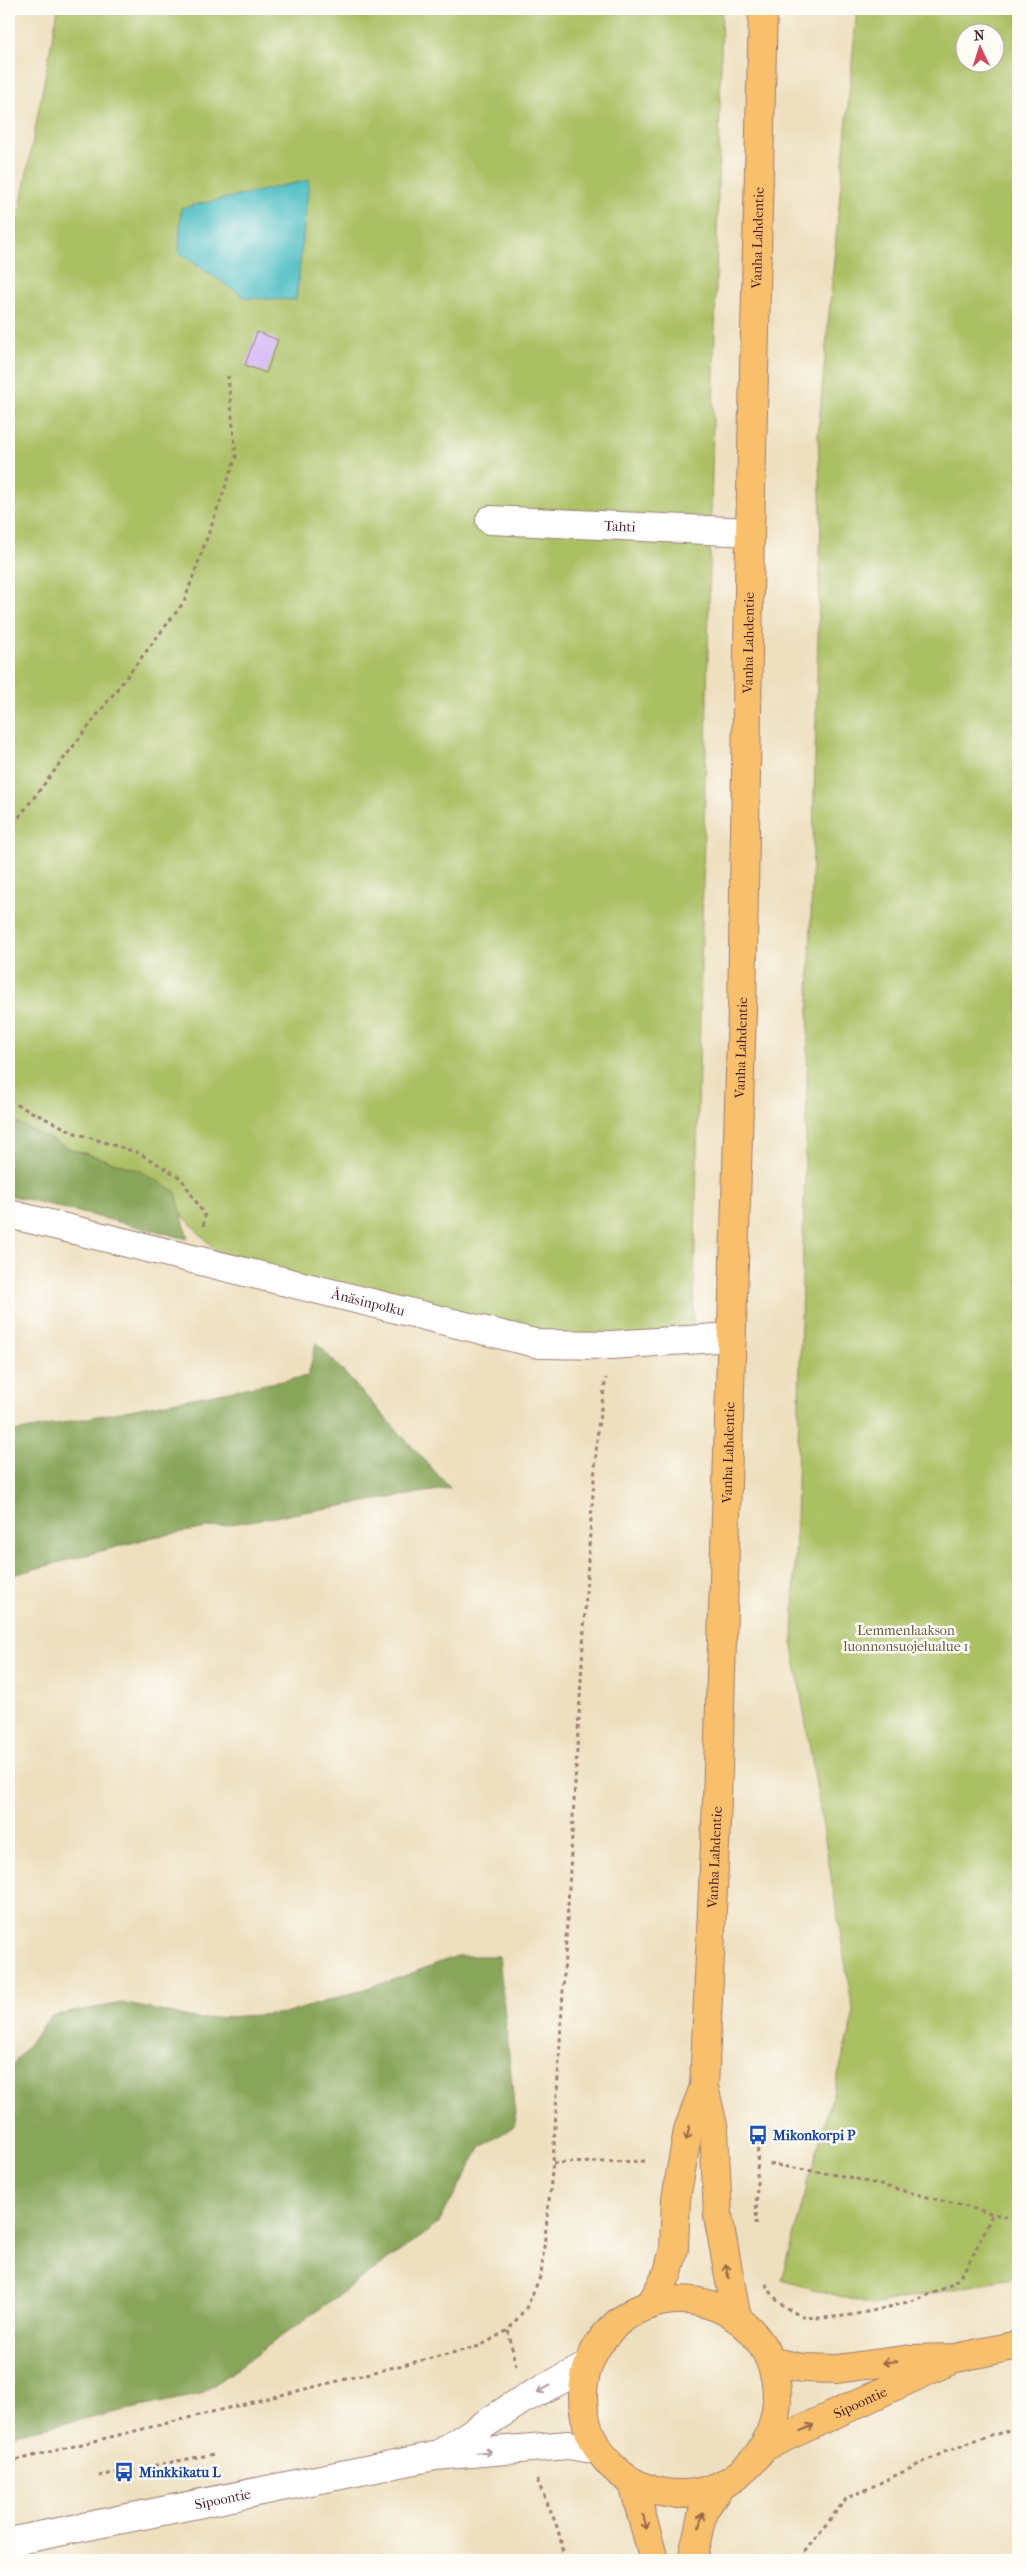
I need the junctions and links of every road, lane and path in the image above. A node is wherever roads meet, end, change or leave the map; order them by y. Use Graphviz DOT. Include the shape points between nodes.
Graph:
graph roads {
  1 [pos="763,9"];
  2 [pos="228,376"];
  3 [pos="490,520"];
  4 [pos="750,532"];
  5 [pos="9,830"];
  6 [pos="9,1101"];
  7 [pos="9,1214"];
  8 [pos="199,1261"];
  9 [pos="732,1337"];
  10 [pos="611,1345"];
  11 [pos="704,2087"];
  12 [pos="758,2135"];
  13 [pos="651,2161"];
  14 [pos="553,2163"];
  15 [pos="769,2164"];
  16 [pos="993,2213"];
  17 [pos="1018,2220"];
  18 [pos="756,2234"];
  19 [pos="763,2276"];
  20 [pos="650,2305"];
  21 [pos="737,2319"];
  22 [pos="508,2330"];
  23 [pos="1018,2345"];
  24 [pos="956,2358"];
  25 [pos="772,2362"];
  26 [pos="587,2366"];
  27 [pos="522,2400"];
  28 [pos="1018,2427"];
  29 [pos="530,2447"];
  30 [pos="762,2448"];
  31 [pos="599,2450"];
  32 [pos="214,2454"];
  33 [pos="435,2456"];
  34 [pos="9,2462"];
  35 [pos="99,2476"];
  36 [pos="633,2484"];
  37 [pos="722,2484"];
  38 [pos="9,2542"];
  39 [pos="563,2560"];
  40 [pos="654,2560"];
  41 [pos="692,2560"];
  42 [pos="802,2560"];
  1 -- 4 [label="main road, Vanha Lahdentie"];
  2 -- 5 [label="path" via="236,457 184,602"];
  3 -- 4 [label="street, Tahti"];
  4 -- 9 [label="main road, Vanha Lahdentie" via="742,1010"];
  6 -- 8 [label="path" via="75,1133 138,1153 181,1178 205,1216"];
  7 -- 8 [label="street, Ånäsinpolku"];
  8 -- 10 [label="street, Ånäsinpolku" via="539,1344"];
  9 -- 10 [label="street, Ånäsinpolku"];
  9 -- 11 [label="main road, Vanha Lahdentie"];
  10 -- 14 [label="path" via="598,1427 588,1550"];
  11 -- 20 [label="main road, Vanha Lahdentie, one-way" via="688,2130 668,2273"];
  21 -- 11 [label="main road, Vanha Lahdentie, one-way" via="718,2216 714,2130"];
  12 -- 18 [label="path"];
  13 -- 14 [label="path"];
  14 -- 22 [label="path" via="541,2275 526,2308"];
  15 -- 16 [label="path" via="849,2177"];
  16 -- 17 [label="path"];
  16 -- 19 [label="path" via="976,2250 955,2282 927,2296 838,2318 803,2316 773,2297"];
  20 -- 21 [label="main road" via="661,2301 695,2300 727,2311"];
  20 -- 26 [label="main road" via="629,2314 603,2336"];
  21 -- 25 [label="main road" via="754,2332"];
  22 -- 27 [label="path"];
  22 -- 34 [label="path" via="480,2346"];
  23 -- 24 [label="main road, Sipoontie"];
  24 -- 25 [label="main road, Sipoontie, one-way" via="837,2369 803,2368"];
  30 -- 24 [label="main road, Sipoontie, one-way"];
  25 -- 30 [label="main road" via="778,2394 773,2428"];
  26 -- 27 [label="street, Sipoontie, one-way"];
  26 -- 31 [label="main road" via="582,2400 589,2433"];
  27 -- 33 [label="street, Sipoontie"];
  28 -- 42 [label="path" via="949,2450 846,2499 806,2550"];
  29 -- 31 [label="street, Sipoontie" via="568,2445"];
  33 -- 29 [label="street, Sipoontie, one-way"];
  29 -- 39 [label="path" via="532,2470 554,2518 563,2546"];
  30 -- 37 [label="main road" via="757,2458 731,2481"];
  31 -- 36 [label="main road" via="606,2462"];
  32 -- 35 [label="path"];
  33 -- 38 [label="street, Sipoontie"];
  36 -- 37 [label="main road" via="665,2494 700,2493"];
  36 -- 40 [label="main road, one-way"];
  41 -- 37 [label="main road, one-way" via="703,2511"];
}
